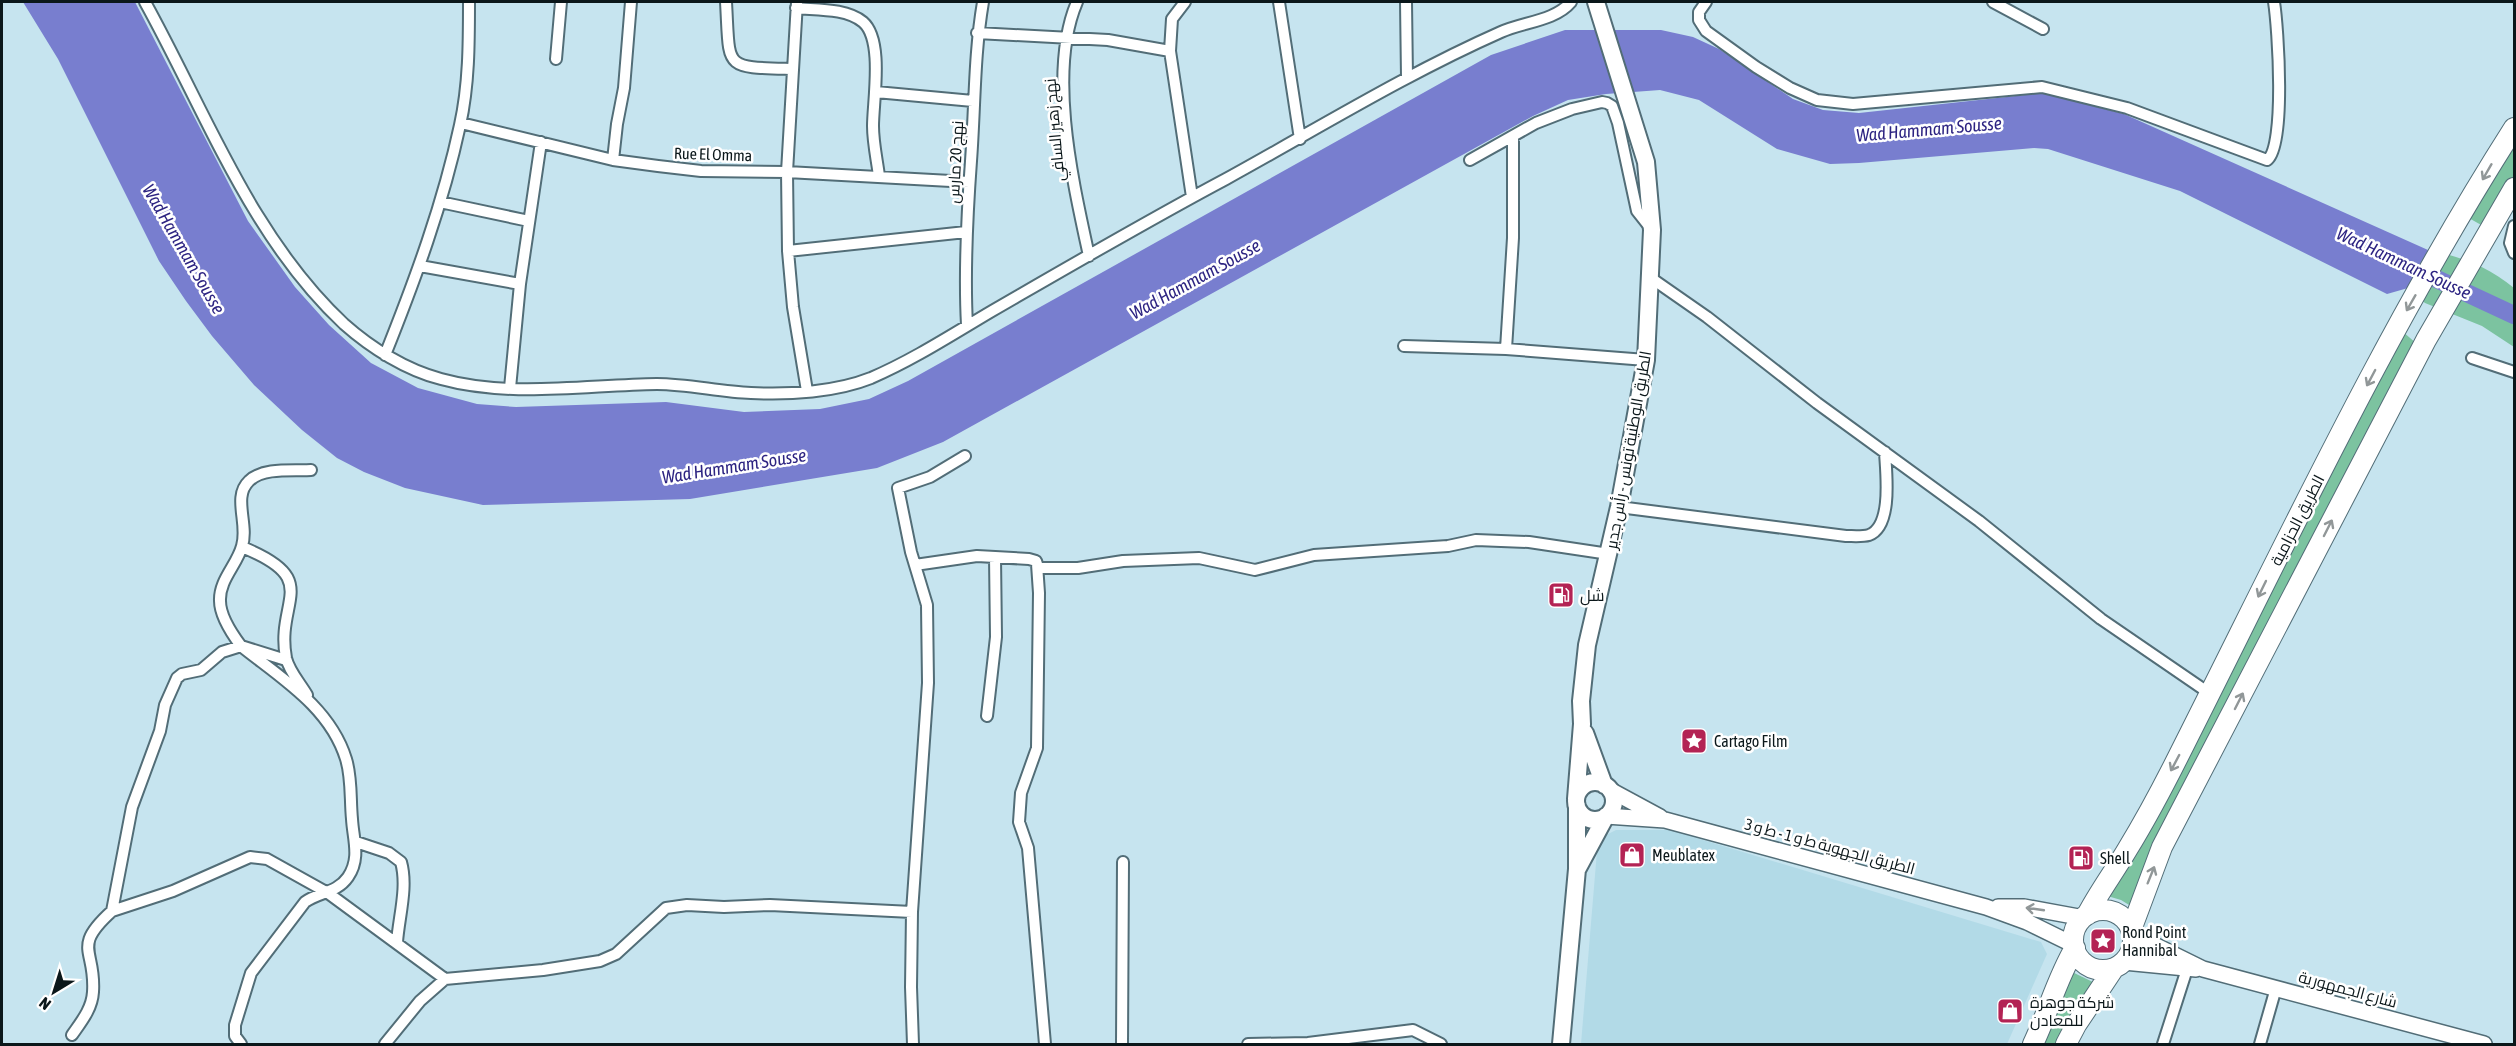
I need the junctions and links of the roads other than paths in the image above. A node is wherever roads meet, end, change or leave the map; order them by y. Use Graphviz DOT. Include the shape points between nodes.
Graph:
graph roads {
  1 [pos="145,2"];
  2 [pos="469,2"];
  3 [pos="561,2"];
  4 [pos="631,2"];
  5 [pos="726,2"];
  6 [pos="982,2"];
  7 [pos="1077,2"];
  8 [pos="1185,2"];
  9 [pos="1279,2"];
  10 [pos="1406,2"];
  11 [pos="1571,2"];
  12 [pos="1706,2"];
  13 [pos="1993,2"];
  14 [pos="2274,2"];
  15 [pos="796,5"];
  16 [pos="1598,8"];
  17 [pos="2043,29"];
  18 [pos="977,33"];
  19 [pos="1066,37"];
  20 [pos="1170,51"];
  21 [pos="556,59"];
  22 [pos="793,69"];
  23 [pos="1407,78"];
  24 [pos="876,92"];
  25 [pos="973,101"];
  26 [pos="461,123"];
  27 [pos="2514,128"];
  28 [pos="1513,136"];
  29 [pos="1300,139"];
  30 [pos="541,142"];
  31 [pos="613,160"];
  32 [pos="1470,160"];
  33 [pos="787,171"];
  34 [pos="879,176"];
  35 [pos="969,182"];
  36 [pos="2514,188"];
  37 [pos="1192,197"];
  38 [pos="440,201"];
  39 [pos="529,221"];
  40 [pos="2514,226"];
  41 [pos="1652,230"];
  42 [pos="966,232"];
  43 [pos="788,251"];
  44 [pos="2514,253"];
  45 [pos="1089,256"];
  46 [pos="420,266"];
  47 [pos="1651,278"];
  48 [pos="520,284"];
  49 [pos="967,325"];
  50 [pos="1404,346"];
  51 [pos="1506,350"];
  52 [pos="385,356"];
  53 [pos="2472,357"];
  54 [pos="1646,360"];
  55 [pos="2514,372"];
  56 [pos="510,388"];
  57 [pos="807,391"];
  58 [pos="1885,452"];
  59 [pos="965,456"];
  60 [pos="311,470"];
  61 [pos="1619,507"];
  62 [pos="242,547"];
  63 [pos="1609,554"];
  64 [pos="995,557"];
  65 [pos="915,566"];
  66 [pos="1038,568"];
  67 [pos="241,646"];
  68 [pos="286,660"];
  69 [pos="2208,693"];
  70 [pos="312,702"];
  71 [pos="987,716"];
  72 [pos="1582,724"];
  73 [pos="1607,787"];
  74 [pos="1576,802"];
  75 [pos="1606,816"];
  76 [pos="1665,820"];
  77 [pos="356,842"];
  78 [pos="1123,862"];
  79 [pos="1577,869"];
  80 [pos="328,893"];
  81 [pos="1986,907"];
  82 [pos="112,911"];
  83 [pos="912,912"];
  84 [pos="2085,916"];
  85 [pos="2132,932"];
  86 [pos="397,942"];
  87 [pos="2074,947"];
  88 [pos="2119,965"];
  89 [pos="2187,969"];
  90 [pos="2203,969"];
  91 [pos="446,979"];
  92 [pos="2276,988"];
  93 [pos="72,1035"];
  94 [pos="241,1044"];
  95 [pos="385,1044"];
  96 [pos="913,1044"];
  97 [pos="1045,1044"];
  98 [pos="1122,1044"];
  99 [pos="1248,1044"];
  100 [pos="1441,1044"];
  101 [pos="1561,1044"];
  102 [pos="2033,1044"];
  103 [pos="2066,1044"];
  104 [pos="2163,1044"];
  105 [pos="2260,1044"];
  106 [pos="2479,1044"];
  1 -- 52 [label="street" via="232,173 269,234 344,324"];
  2 -- 26 [label="street"];
  3 -- 21 [label="street"];
  4 -- 31 [label="street"];
  5 -- 22 [label="street" via="728,49 737,65"];
  6 -- 18 [label="street, نهج 20 مارس"];
  7 -- 19 [label="street, نهج زهير السافي"];
  8 -- 20 [label="street" via="1172,19"];
  9 -- 29 [label="street"];
  10 -- 23 [label="street"];
  11 -- 23 [label="street" via="1564,9 1510,28"];
  12 -- 14 [label="street" via="1699,12 1706,31 1756,67 1817,100 1853,104 2042,87 2127,108 2265,160 2274,152 2278,108 2280,64"];
  13 -- 17 [label="street"];
  15 -- 22 [label="street"];
  15 -- 24 [label="street" via="862,21 873,46"];
  16 -- 41 [label="main road, الطريق الوطنية تونس - رأس جدير" via="1646,162"];
  18 -- 19 [label="street"];
  18 -- 25 [label="street, نهج 20 مارس"];
  19 -- 20 [label="street"];
  19 -- 45 [label="street, نهج زهير السافي" via="1063,69 1068,145"];
  20 -- 37 [label="street"];
  22 -- 33 [label="street"];
  23 -- 29 [label="street"];
  24 -- 25 [label="street"];
  24 -- 34 [label="street" via="873,126"];
  25 -- 35 [label="street, نهج 20 مارس"];
  26 -- 30 [label="street, Rue El Omma"];
  26 -- 38 [label="street"];
  27 -- 69 [label="highway, الطريق الحزامية, one-way" via="2398,326"];
  28 -- 32 [label="street"];
  28 -- 41 [label="street" via="1572,109 1602,102 1612,106 1637,211"];
  28 -- 51 [label="street" via="1513,238"];
  29 -- 37 [label="street"];
  30 -- 31 [label="street, Rue El Omma"];
  30 -- 39 [label="street"];
  31 -- 33 [label="street, Rue El Omma" via="701,171"];
  33 -- 34 [label="street, Rue El Omma"];
  33 -- 43 [label="street"];
  34 -- 35 [label="street, Rue El Omma"];
  35 -- 42 [label="street, نهج 20 مارس"];
  85 -- 36 [label="highway, الطريق الحزامية, one-way" via="2162,847 2426,340"];
  37 -- 45 [label="street"];
  38 -- 39 [label="street"];
  38 -- 46 [label="street"];
  39 -- 48 [label="street"];
  40 -- 44 [label="street" via="2510,243"];
  41 -- 47 [label="main road, الطريق الوطنية تونس - رأس جدير"];
  42 -- 43 [label="street"];
  42 -- 49 [label="street, نهج 20 مارس"];
  43 -- 57 [label="street"];
  45 -- 49 [label="street"];
  46 -- 48 [label="street"];
  46 -- 52 [label="street"];
  47 -- 54 [label="main road, الطريق الوطنية تونس - رأس جدير"];
  47 -- 58 [label="street"];
  48 -- 56 [label="street"];
  49 -- 57 [label="street" via="870,378"];
  50 -- 51 [label="street"];
  51 -- 54 [label="street"];
  52 -- 56 [label="street" via="438,379"];
  53 -- 55 [label="street"];
  54 -- 61 [label="main road, الطريق الوطنية تونس - رأس جدير"];
  56 -- 57 [label="street" via="663,384 751,393"];
  58 -- 61 [label="street" via="1885,511 1881,525 1867,536"];
  58 -- 69 [label="street" via="2101,619"];
  59 -- 65 [label="street" via="930,477 898,488"];
  60 -- 62 [label="street" via="277,471 248,482 240,501 244,519"];
  61 -- 63 [label="main road, الطريق الوطنية تونس - رأس جدير"];
  62 -- 67 [label="street" via="222,587 219,602 232,635"];
  62 -- 68 [label="street" via="275,562 289,584"];
  63 -- 66 [label="street" via="1529,542 1476,540 1448,546 1314,555 1255,570 1199,558"];
  63 -- 72 [label="main road, الطريق الوطنية تونس - رأس جدير" via="1587,645"];
  64 -- 65 [label="street" via="977,556"];
  64 -- 66 [label="street" via="1036,561"];
  64 -- 71 [label="street" via="996,637"];
  65 -- 83 [label="street" via="927,605 928,683"];
  66 -- 97 [label="street" via="1037,748 1021,793 1019,822 1028,848"];
  67 -- 68 [label="street"];
  67 -- 70 [label="street"];
  67 -- 82 [label="street" via="222,652 201,670 182,674 172,686 157,741 132,807"];
  68 -- 70 [label="street"];
  69 -- 84 [label="highway, الطريق الحزامية, one-way" via="2128,850"];
  70 -- 77 [label="street" via="333,729 346,759"];
  72 -- 73 [label="main road, الطريق الوطنية تونس - رأس جدير" via="1595,765"];
  72 -- 74 [label="main road, الطريق الوطنية تونس - رأس جدير"];
  73 -- 74 [label="main road" via="1590,783 1583,786"];
  73 -- 75 [label="main road" via="1613,801"];
  73 -- 76 [label="main road, الطريق الجهوية ط و 1 - ط و 3"];
  74 -- 75 [label="main road" via="1585,817 1592,820"];
  74 -- 79 [label="main road, الطريق الوطنية تونس - رأس جدير"];
  75 -- 76 [label="main road, الطريق الجهوية ط و 1 - ط و 3"];
  75 -- 79 [label="main road, الطريق الوطنية تونس - رأس جدير"];
  76 -- 81 [label="main road, الطريق الجهوية ط و 1 - ط و 3"];
  77 -- 80 [label="street" via="354,864 347,878"];
  77 -- 86 [label="street" via="389,853 401,862 404,876"];
  78 -- 98 [label="street"];
  79 -- 101 [label="main road, الطريق الوطنية تونس - رأس جدير"];
  80 -- 82 [label="street" via="267,859 250,857 173,891"];
  80 -- 86 [label="street"];
  80 -- 94 [label="street" via="305,902 251,973 235,1025 235,1036"];
  84 -- 81 [label="main road, الطريق الجهوية ط و 1 - ط و 3, one-way" via="2024,907"];
  81 -- 87 [label="main road, الطريق الجهوية ط و 1 - ط و 3" via="2027,922"];
  82 -- 93 [label="street" via="88,938 93,995 87,1013"];
  83 -- 91 [label="street" via="843,907 666,908 616,954 600,961"];
  83 -- 96 [label="street"];
  84 -- 85 [label="highway" via="2111,911 2125,920"];
  84 -- 87 [label="highway, الطريق الحزامية" via="2074,933"];
  85 -- 88 [label="highway, الطريق الحزامية" via="2132,949"];
  85 -- 90 [label="main road, شارع الجمهورية"];
  86 -- 91 [label="street"];
  87 -- 88 [label="highway" via="2091,967 2100,970"];
  87 -- 102 [label="highway, الطريق الحزامية"];
  88 -- 89 [label="main road, شارع الجمهورية"];
  88 -- 103 [label="highway, الطريق الحزامية"];
  89 -- 90 [label="main road, شارع الجمهورية"];
  89 -- 104 [label="street"];
  90 -- 92 [label="main road, شارع الجمهورية"];
  91 -- 95 [label="street" via="420,1000"];
  92 -- 105 [label="street"];
  92 -- 106 [label="main road, شارع الجمهورية"];
  99 -- 100 [label="street" via="1308,1043 1413,1030"];
}
